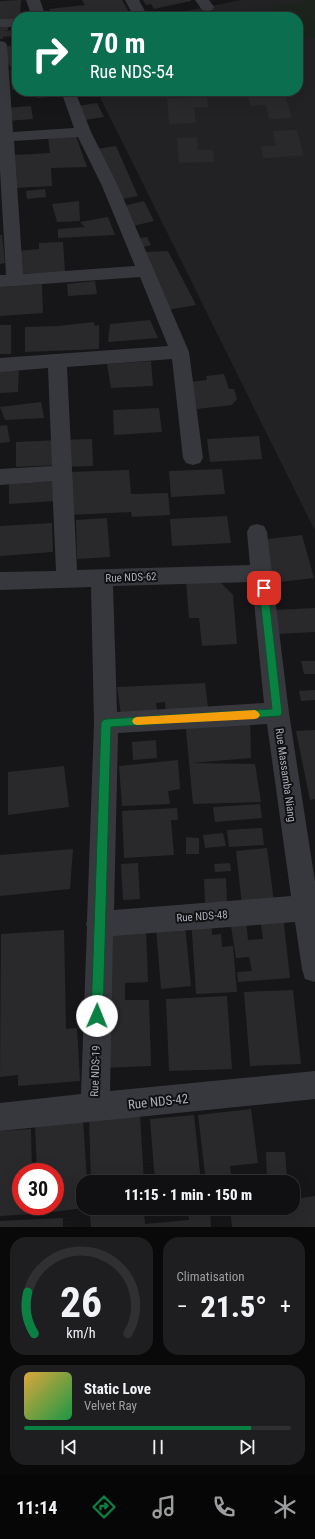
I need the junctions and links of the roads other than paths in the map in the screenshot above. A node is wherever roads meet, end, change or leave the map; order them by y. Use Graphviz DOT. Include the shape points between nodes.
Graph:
graph roads {
  1 [pos="33,0"];
  2 [pos="132,0"];
  3 [pos="37,12"];
  4 [pos="138,12"];
  5 [pos="12,22"];
  6 [pos="0,23"];
  7 [pos="4,44"];
  8 [pos="70,96"];
  9 [pos="83,132"];
  10 [pos="3,137"];
  11 [pos="5,192"];
  12 [pos="146,271"];
  13 [pos="7,280"];
  14 [pos="180,352"];
  15 [pos="57,361"];
  16 [pos="0,365"];
  17 [pos="193,458"];
  18 [pos="62,474"];
  19 [pos="0,476"];
  20 [pos="257,532"];
  21 [pos="262,573"];
  22 [pos="102,578"];
  23 [pos="67,579"];
  24 [pos="0,582"];
  25 [pos="277,713"];
  26 [pos="106,723"];
  27 [pos="305,908"];
  28 [pos="99,924"];
  29 [pos="315,969"];
  30 [pos="315,1085"];
  31 [pos="94,1108"];
  32 [pos="0,1117"];
  1 -- 3 [label="street"];
  2 -- 4 [label="street"];
  5 -- 6 [label="street"];
  7 -- 10 [label="street"];
  8 -- 9 [label="street"];
  9 -- 10 [label="street"];
  9 -- 12 [label="street" via="110,186"];
  10 -- 11 [label="street"];
  11 -- 13 [label="street"];
  12 -- 13 [label="street"];
  12 -- 14 [label="street"];
  14 -- 15 [label="street"];
  14 -- 17 [label="street"];
  15 -- 16 [label="street"];
  15 -- 18 [label="street"];
  18 -- 19 [label="street"];
  18 -- 23 [label="street"];
  20 -- 21 [label="street, Rue Massamba Niang"];
  21 -- 22 [label="street, Rue NDS-62"];
  21 -- 25 [label="street, Rue Massamba Niang"];
  22 -- 23 [label="street, Rue NDS-62"];
  22 -- 26 [label="street, Rue NDS-19"];
  23 -- 24 [label="street, Rue NDS-62"];
  25 -- 26 [label="street"];
  25 -- 27 [label="street, Rue Massamba Niang"];
  26 -- 28 [label="street, Rue NDS-19"];
  27 -- 28 [label="street, Rue NDS-48"];
  27 -- 29 [label="street, Rue Massamba Niang"];
  28 -- 31 [label="street, Rue NDS-19"];
  30 -- 31 [label="street, Rue NDS-42"];
  31 -- 32 [label="street, Rue NDS-42"];
}
